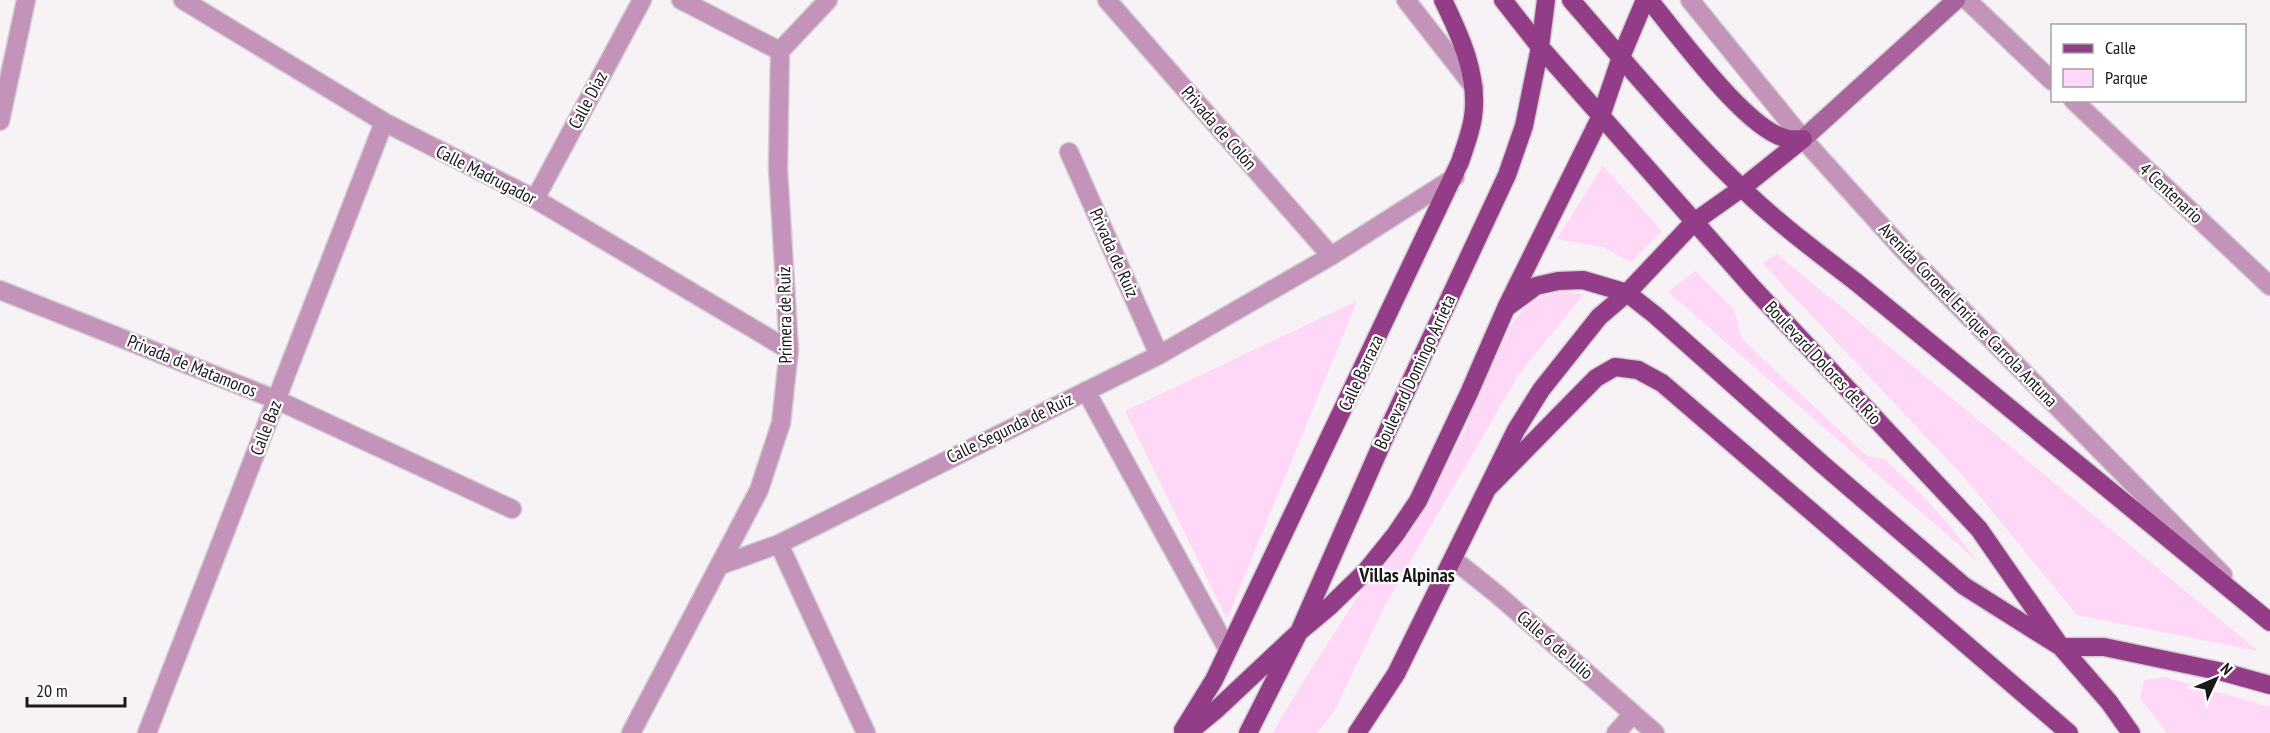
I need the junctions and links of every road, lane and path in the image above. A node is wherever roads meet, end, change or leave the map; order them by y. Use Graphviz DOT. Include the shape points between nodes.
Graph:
graph roads {
  1 [pos="26,0"];
  2 [pos="183,0"];
  3 [pos="642,0"];
  4 [pos="681,0"];
  5 [pos="828,0"];
  6 [pos="1107,0"];
  7 [pos="1406,0"];
  8 [pos="1443,0"];
  9 [pos="1503,0"];
  10 [pos="1546,0"];
  11 [pos="1571,0"];
  12 [pos="1647,0"];
  13 [pos="1690,0"];
  14 [pos="1956,0"];
  15 [pos="1967,0"];
  16 [pos="1540,47"];
  17 [pos="780,51"];
  18 [pos="1621,57"];
  19 [pos="2051,80"];
  20 [pos="1474,87"];
  21 [pos="2075,102"];
  22 [pos="1601,116"];
  23 [pos="0,121"];
  24 [pos="384,122"];
  25 [pos="1803,139"];
  26 [pos="1069,152"];
  27 [pos="1455,177"];
  28 [pos="1742,188"];
  29 [pos="535,199"];
  30 [pos="1694,222"];
  31 [pos="1331,256"];
  32 [pos="2270,286"];
  33 [pos="0,290"];
  34 [pos="1627,293"];
  35 [pos="1506,308"];
  36 [pos="789,350"];
  37 [pos="1159,355"];
  38 [pos="1086,391"];
  39 [pos="277,400"];
  40 [pos="1488,488"];
  41 [pos="512,509"];
  42 [pos="779,544"];
  43 [pos="1453,559"];
  44 [pos="721,565"];
  45 [pos="2266,619"];
  46 [pos="1299,632"];
  47 [pos="2061,647"];
  48 [pos="1228,650"];
  49 [pos="2270,685"];
  50 [pos="1633,714"];
  51 [pos="147,733"];
  52 [pos="631,733"];
  53 [pos="866,733"];
  54 [pos="1181,733"];
  55 [pos="1188,733"];
  56 [pos="1248,733"];
  57 [pos="1357,733"];
  58 [pos="1616,733"];
  59 [pos="1655,733"];
  60 [pos="2069,733"];
  61 [pos="2131,733"];
  1 -- 23 [label="street"];
  2 -- 24 [label="street, Calle Madrugador"];
  3 -- 29 [label="street, Calle Díaz"];
  4 -- 17 [label="street"];
  5 -- 17 [label="street"];
  6 -- 31 [label="street, Privada de Colón"];
  7 -- 20 [label="street"];
  8 -- 20 [label="main road, Calle Barraza" via="1459,34"];
  9 -- 16 [label="main road, Boulevard Dolores del Río"];
  10 -- 16 [label="main road, Boulevard Domingo Arrieta"];
  11 -- 18 [label="main road"];
  12 -- 18 [label="main road"];
  12 -- 25 [label="main road" via="1749,115 1785,138"];
  13 -- 25 [label="street, Avenida Coronel Enrique Carrola Antuna"];
  14 -- 25 [label="street"];
  15 -- 19 [label="street"];
  16 -- 22 [label="main road, Boulevard Dolores del Río"];
  16 -- 46 [label="main road, Boulevard Domingo Arrieta" via="1524,126 1507,175"];
  17 -- 36 [label="street, Primera de Ruiz" via="778,168"];
  18 -- 22 [label="main road"];
  18 -- 28 [label="main road"];
  20 -- 27 [label="main road, Calle Barraza" via="1473,117"];
  21 -- 32 [label="street, 4 Centenario"];
  22 -- 30 [label="main road, Boulevard Dolores del Río"];
  22 -- 35 [label="main road"];
  24 -- 29 [label="street, Calle Madrugador"];
  24 -- 39 [label="street, Calle Baz"];
  25 -- 28 [label="main road"];
  25 -- 45 [label="street, Avenida Coronel Enrique Carrola Antuna" via="1906,253"];
  26 -- 37 [label="street, Privada de Ruiz"];
  27 -- 31 [label="street, Calle Segunda de Ruiz"];
  27 -- 48 [label="main road, Calle Barraza"];
  28 -- 30 [label="main road"];
  28 -- 45 [label="main road" via="1790,232"];
  29 -- 36 [label="street, Calle Madrugador"];
  30 -- 34 [label="main road"];
  30 -- 47 [label="main road, Boulevard Dolores del Río" via="1979,529"];
  31 -- 37 [label="street, Calle Segunda de Ruiz"];
  33 -- 39 [label="street, Privada de Matamoros"];
  34 -- 35 [label="main road" via="1583,280 1558,281 1536,286"];
  34 -- 40 [label="main road" via="1599,317 1540,390"];
  34 -- 47 [label="main road" via="1964,586"];
  35 -- 46 [label="main road" via="1418,501 1366,570"];
  36 -- 44 [label="street, Primera de Ruiz" via="781,423 759,490"];
  37 -- 38 [label="street, Calle Segunda de Ruiz"];
  38 -- 42 [label="street, Calle Segunda de Ruiz"];
  38 -- 48 [label="street"];
  39 -- 41 [label="street, Privada de Matamoros"];
  39 -- 51 [label="street, Calle Baz"];
  40 -- 43 [label="main road"];
  40 -- 60 [label="main road" via="1596,378 1616,367 1638,370 1662,383"];
  42 -- 44 [label="street, Calle Segunda de Ruiz"];
  42 -- 53 [label="street"];
  43 -- 50 [label="street, Calle 6 de Julio"];
  43 -- 57 [label="main road" via="1396,674"];
  44 -- 52 [label="street"];
  46 -- 55 [label="main road"];
  46 -- 56 [label="main road, Boulevard Domingo Arrieta"];
  47 -- 49 [label="main road" via="2104,647"];
  47 -- 61 [label="main road, Boulevard Dolores del Río"];
  48 -- 54 [label="main road, Calle Barraza"];
  50 -- 58 [label="street"];
  50 -- 59 [label="street, Calle 6 de Julio"];
}
